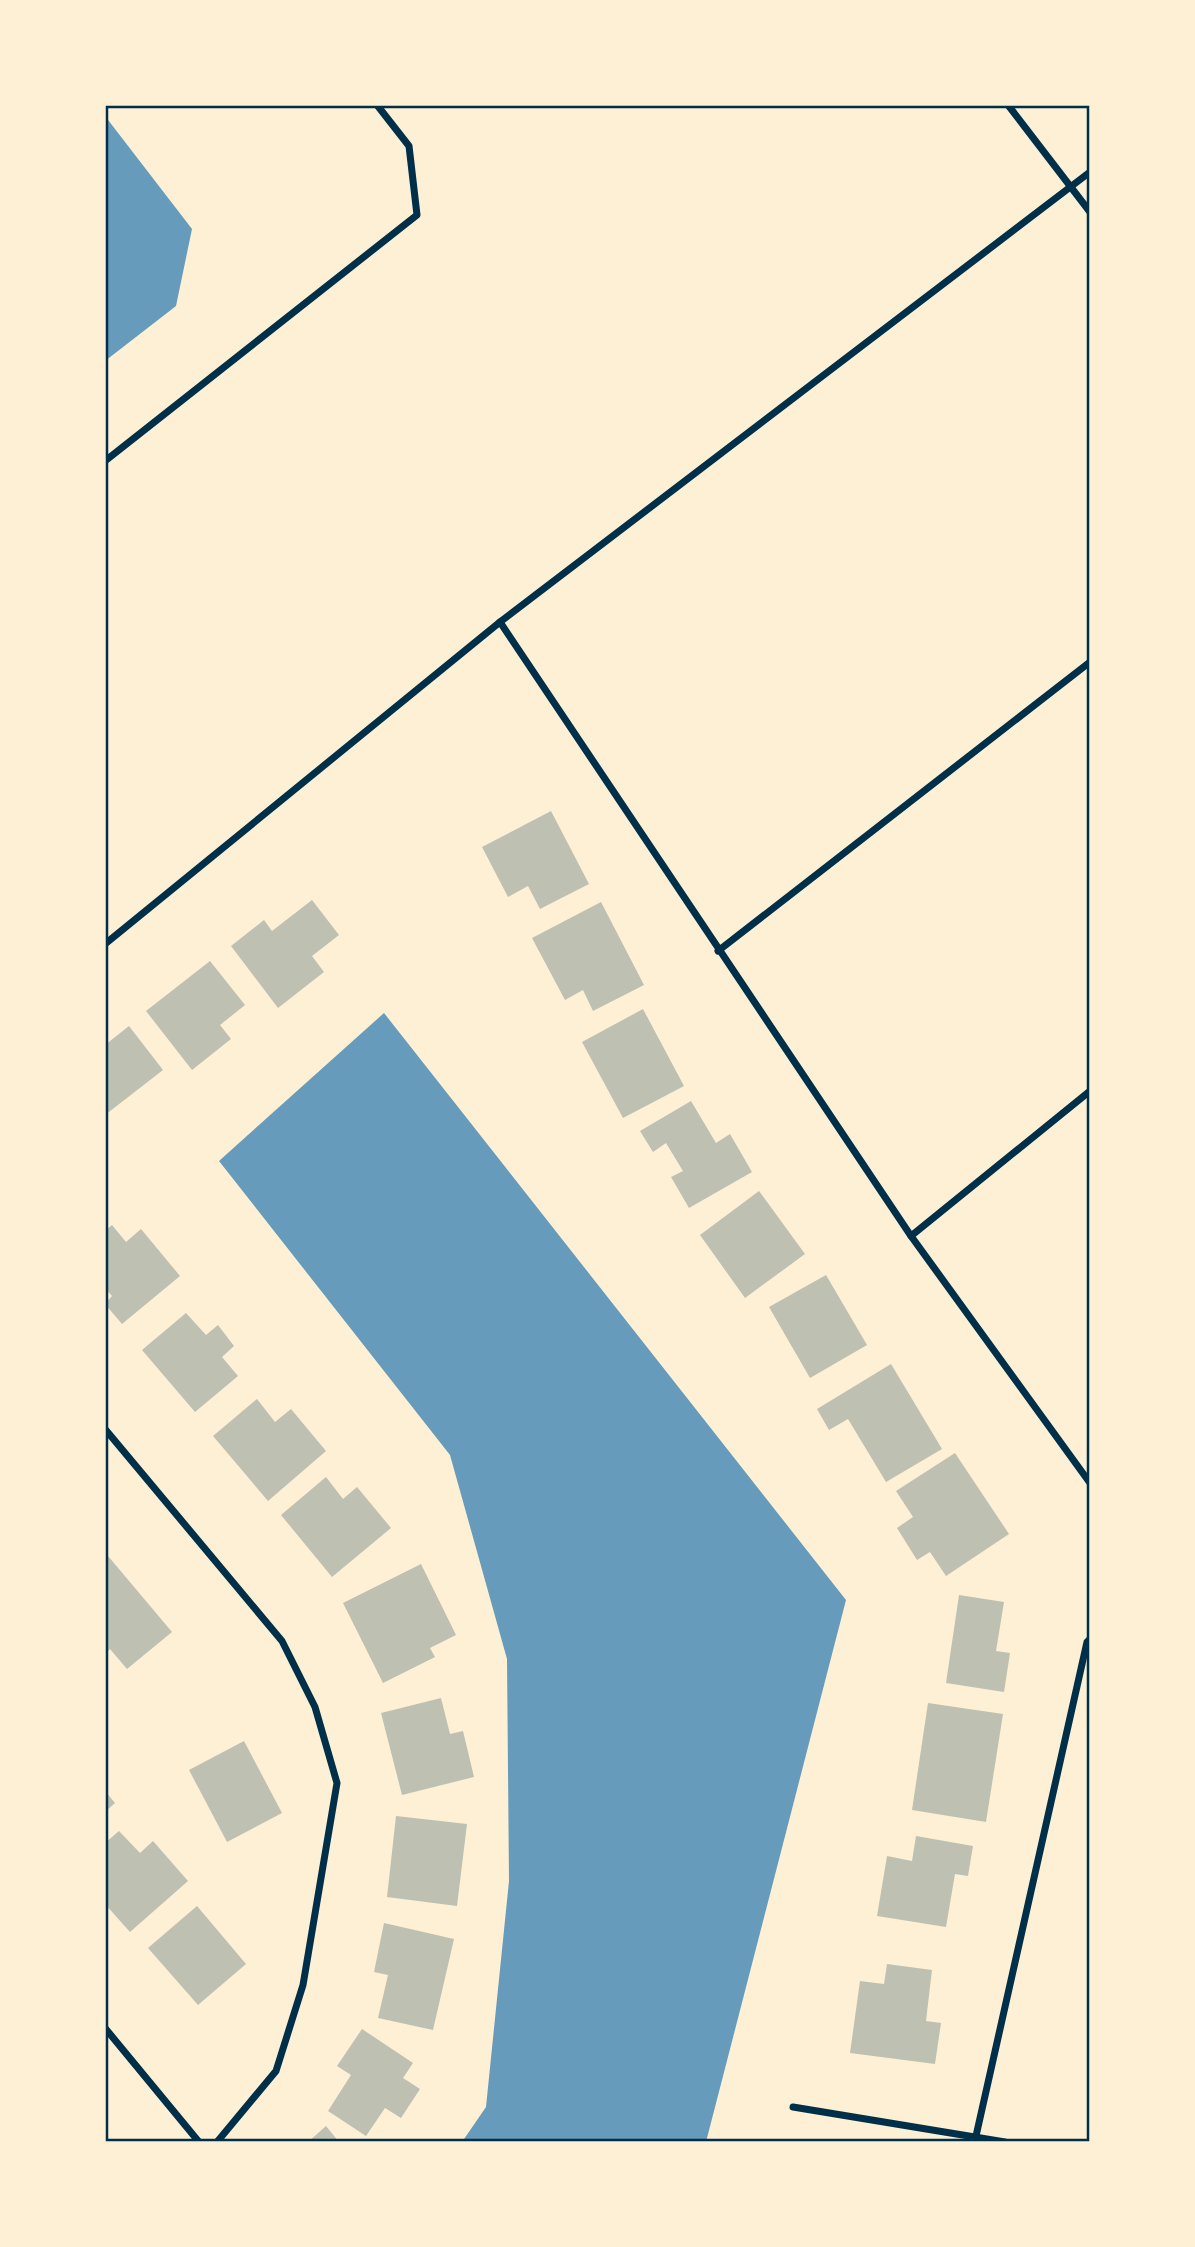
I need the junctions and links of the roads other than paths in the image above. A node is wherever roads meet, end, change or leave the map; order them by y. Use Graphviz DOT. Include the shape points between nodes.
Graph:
graph roads {
  1 [pos="377,105"];
  2 [pos="1008,105"];
  3 [pos="1090,172"];
  4 [pos="1071,188"];
  5 [pos="1090,212"];
  6 [pos="105,461"];
  7 [pos="500,622"];
  8 [pos="1090,663"];
  9 [pos="105,944"];
  10 [pos="718,951"];
  11 [pos="1090,1091"];
  12 [pos="911,1236"];
  13 [pos="105,1429"];
  14 [pos="1090,1483"];
  15 [pos="1090,1639"];
  16 [pos="105,2028"];
  17 [pos="793,2107"];
  18 [pos="976,2136"];
  19 [pos="199,2142"];
  20 [pos="217,2142"];
  21 [pos="1005,2142"];
  1 -- 6 [label="street" via="409,146 417,215"];
  2 -- 4 [label="street"];
  3 -- 4 [label="street"];
  4 -- 5 [label="street"];
  4 -- 7 [label="street"];
  7 -- 9 [label="street"];
  7 -- 10 [label="street"];
  8 -- 10 [label="street"];
  10 -- 12 [label="street"];
  11 -- 12 [label="street"];
  12 -- 14 [label="street"];
  13 -- 20 [label="street" via="282,1641 315,1707 337,1783 303,1985 276,2071"];
  15 -- 18 [label="street"];
  16 -- 19 [label="street"];
  17 -- 18 [label="street"];
  18 -- 21 [label="street"];
}
